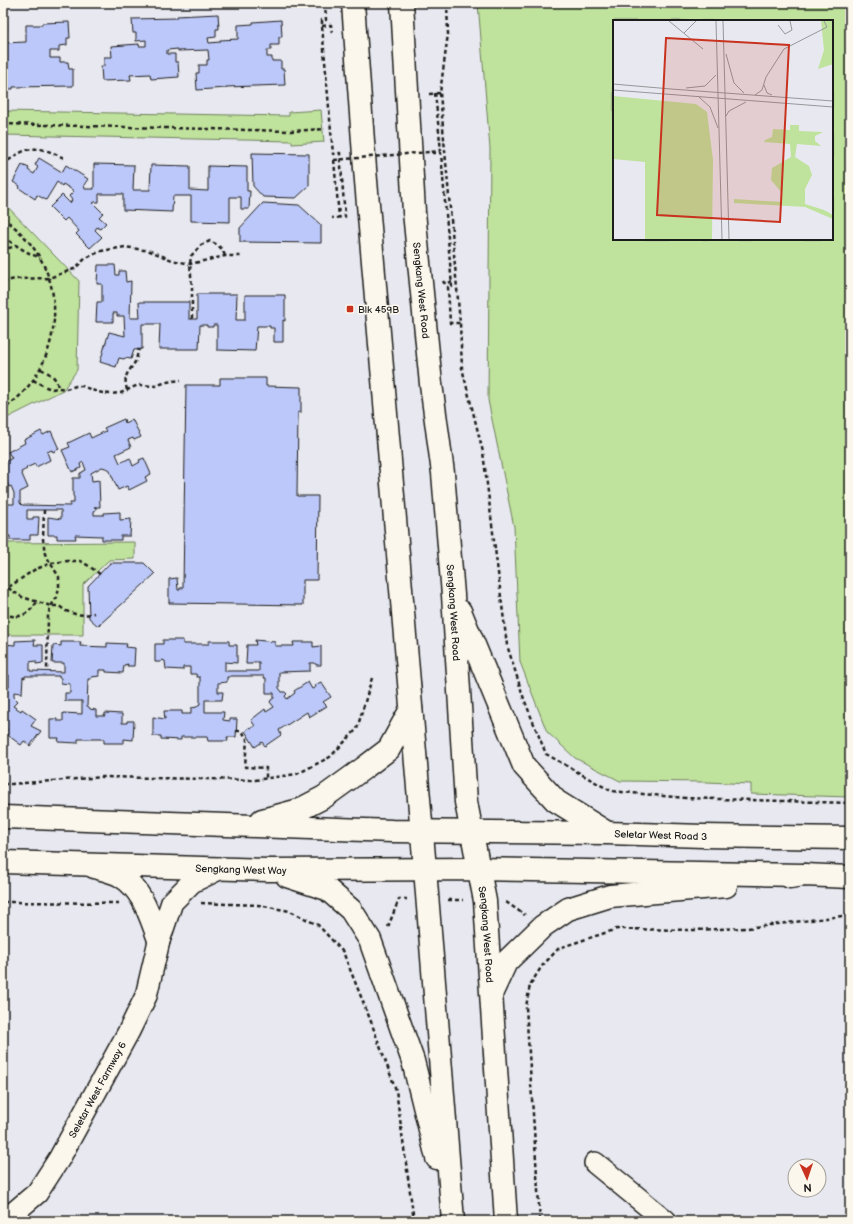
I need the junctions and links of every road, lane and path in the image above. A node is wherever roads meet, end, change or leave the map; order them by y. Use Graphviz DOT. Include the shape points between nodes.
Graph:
graph roads {
  1 [pos="325,3"];
  2 [pos="352,3"];
  3 [pos="402,3"];
  4 [pos="447,3"];
  5 [pos="435,93"];
  6 [pos="440,93"];
  7 [pos="428,101"];
  8 [pos="3,124"];
  9 [pos="325,129"];
  10 [pos="432,146"];
  11 [pos="66,158"];
  12 [pos="3,165"];
  13 [pos="339,217"];
  14 [pos="3,218"];
  15 [pos="332,218"];
  16 [pos="3,237"];
  17 [pos="16,245"];
  18 [pos="3,253"];
  19 [pos="225,256"];
  20 [pos="243,256"];
  21 [pos="40,258"];
  22 [pos="190,264"];
  23 [pos="49,278"];
  24 [pos="3,282"];
  25 [pos="192,319"];
  26 [pos="460,323"];
  27 [pos="139,349"];
  28 [pos="40,369"];
  29 [pos="33,380"];
  30 [pos="181,380"];
  31 [pos="58,388"];
  32 [pos="128,390"];
  33 [pos="3,409"];
  34 [pos="44,510"];
  35 [pos="51,563"];
  36 [pos="101,575"];
  37 [pos="8,588"];
  38 [pos="3,591"];
  39 [pos="453,595"];
  40 [pos="37,602"];
  41 [pos="51,606"];
  42 [pos="94,612"];
  43 [pos="3,614"];
  44 [pos="47,671"];
  45 [pos="372,678"];
  46 [pos="410,708"];
  47 [pos="236,731"];
  48 [pos="266,779"];
  49 [pos="3,784"];
  50 [pos="850,803"];
  51 [pos="3,817"];
  52 [pos="238,826"];
  53 [pos="421,831"];
  54 [pos="472,833"];
  55 [pos="607,833"];
  56 [pos="850,838"];
  57 [pos="3,862"];
  58 [pos="85,864"];
  59 [pos="221,868"];
  60 [pos="425,869"];
  61 [pos="479,869"];
  62 [pos="268,870"];
  63 [pos="804,875"];
  64 [pos="850,877"];
  65 [pos="850,915"];
  66 [pos="159,941"];
  67 [pos="342,952"];
  68 [pos="492,993"];
  69 [pos="595,1164"];
  70 [pos="4,1221"];
  71 [pos="414,1221"];
  72 [pos="453,1221"];
  73 [pos="506,1221"];
  74 [pos="540,1221"];
  75 [pos="666,1221"];
  1 -- 13 [label="path" via="326,20 322,20 322,26 333,154 340,153 345,217"];
  2 -- 46 [label="main road"];
  3 -- 39 [label="main road, Sengkang West Road" via="414,212 431,384 443,473"];
  4 -- 6 [label="path" via="448,34"];
  5 -- 6 [label="path"];
  5 -- 7 [label="path" via="428,94"];
  5 -- 13 [label="path, bridge" via="441,151 334,160"];
  6 -- 26 [label="path"];
  8 -- 9 [label="path" via="291,131"];
  10 -- 26 [label="path" via="433,154 441,153 452,287 448,287 450,324"];
  11 -- 12 [label="path" via="48,150 29,149 16,154"];
  13 -- 15 [label="path"];
  14 -- 21 [label="path" via="28,240"];
  16 -- 17 [label="path"];
  17 -- 18 [label="path"];
  17 -- 21 [label="path"];
  19 -- 20 [label="path"];
  19 -- 22 [label="path"];
  19 -- 22 [label="path" via="219,245 210,241 201,245 191,256"];
  21 -- 23 [label="path"];
  22 -- 23 [label="path" via="150,251 125,247 100,252 86,258 74,269"];
  22 -- 25 [label="path"];
  23 -- 24 [label="path"];
  23 -- 28 [label="path" via="55,309 52,340"];
  26 -- 50 [label="path" via="462,368 483,452 507,645 524,699 546,754 611,791 685,798"];
  27 -- 32 [label="path" via="135,362 127,372"];
  28 -- 29 [label="path"];
  28 -- 31 [label="path" via="53,376 58,382"];
  29 -- 31 [label="path" via="46,388"];
  29 -- 33 [label="path"];
  30 -- 32 [label="path" via="156,386 138,385"];
  31 -- 32 [label="path" via="82,386 110,394"];
  34 -- 35 [label="path" via="43,539 45,554"];
  35 -- 36 [label="path" via="80,561"];
  35 -- 37 [label="path" via="34,570"];
  35 -- 41 [label="path" via="59,577 59,587 57,597"];
  37 -- 38 [label="path"];
  37 -- 40 [label="path" via="22,597"];
  39 -- 54 [label="main road, Sengkang West Road" via="466,802"];
  39 -- 55 [label="main road" via="524,766 556,801"];
  40 -- 41 [label="path"];
  40 -- 43 [label="path" via="24,616"];
  41 -- 42 [label="path" via="59,606 75,614 85,615"];
  41 -- 44 [label="path" via="48,615"];
  45 -- 48 [label="path" via="357,729 330,757 297,774"];
  46 -- 52 [label="main road" via="389,749 324,797 300,810"];
  46 -- 53 [label="main road"];
  47 -- 48 [label="path" via="242,731 248,738 245,767 266,768"];
  48 -- 49 [label="path" via="103,777"];
  51 -- 52 [label="main road"];
  52 -- 53 [label="main road"];
  53 -- 54 [label="main road"];
  53 -- 60 [label="main road"];
  54 -- 55 [label="main road, Seletar West Road 3"];
  54 -- 61 [label="main road, Sengkang West Road"];
  55 -- 56 [label="main road, Seletar West Road 3"];
  57 -- 58 [label="main road, Sengkang West Way"];
  58 -- 59 [label="main road, Sengkang West Way"];
  58 -- 66 [label="street" via="119,876 133,886 145,904"];
  59 -- 62 [label="main road, Sengkang West Way"];
  59 -- 66 [label="street, Seletar West Farmway 6" via="192,882 172,902"];
  60 -- 61 [label="main road, Sengkang West Way"];
  60 -- 62 [label="main road, Sengkang West Way"];
  60 -- 72 [label="main road"];
  61 -- 63 [label="main road"];
  61 -- 68 [label="main road, Sengkang West Road" via="485,900"];
  62 -- 72 [label="main road" via="327,889 351,910 370,940 413,1061"];
  63 -- 64 [label="main road"];
  63 -- 68 [label="main road" via="757,884 610,896 568,909 543,926 506,962"];
  65 -- 74 [label="path" via="747,928 617,929 560,948 542,966 530,985 526,1007"];
  66 -- 70 [label="street, Seletar West Farmway 6" via="146,996 103,1080 59,1159 36,1193"];
  67 -- 71 [label="path" via="396,1090"];
  68 -- 73 [label="main road, Sengkang West Road"];
  69 -- 75 [label="street"];
}
